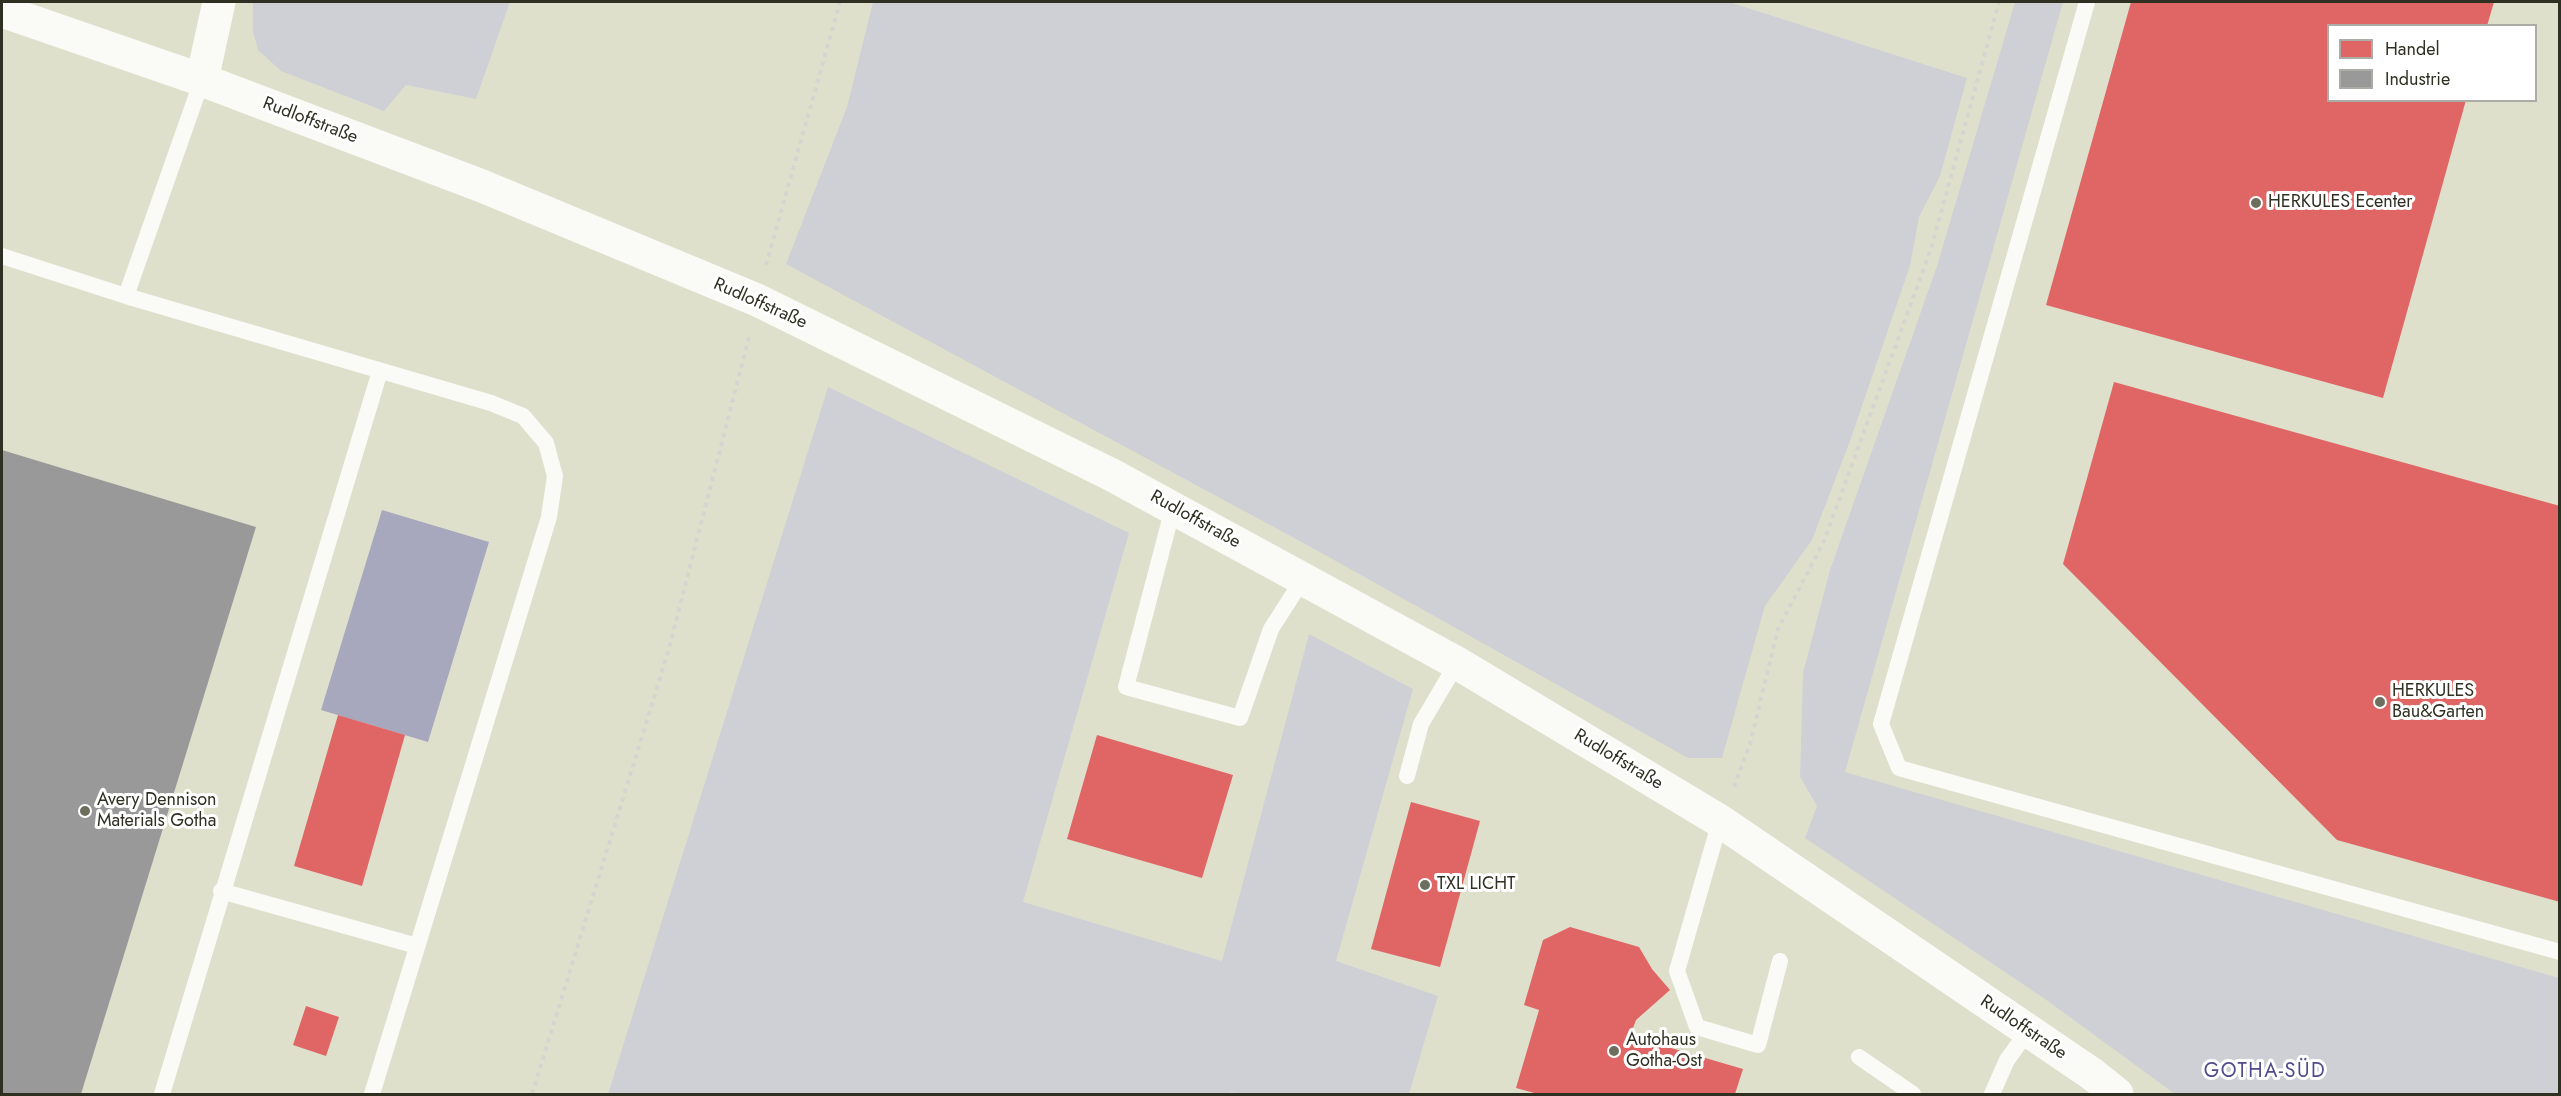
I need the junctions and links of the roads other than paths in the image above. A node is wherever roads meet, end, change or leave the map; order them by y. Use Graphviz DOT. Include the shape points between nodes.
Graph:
graph roads {
  1 [pos="219,2"];
  2 [pos="2087,2"];
  3 [pos="2,11"];
  4 [pos="202,80"];
  5 [pos="2,256"];
  6 [pos="126,296"];
  7 [pos="380,371"];
  8 [pos="1173,508"];
  9 [pos="1303,579"];
  10 [pos="1457,663"];
  11 [pos="1407,776"];
  12 [pos="1720,821"];
  13 [pos="221,891"];
  14 [pos="417,946"];
  15 [pos="2559,952"];
  16 [pos="1780,961"];
  17 [pos="2028,1031"];
  18 [pos="1859,1057"];
  19 [pos="162,1095"];
  20 [pos="372,1095"];
  21 [pos="1913,1095"];
  22 [pos="1992,1095"];
  23 [pos="2117,1095"];
  1 -- 4 [label="street"];
  2 -- 15 [label="lane" via="1881,724 1899,768"];
  3 -- 4 [label="street, Rudloffstraße"];
  4 -- 6 [label="lane"];
  4 -- 8 [label="street, Rudloffstraße" via="482,186 757,300"];
  5 -- 6 [label="lane"];
  6 -- 7 [label="lane"];
  7 -- 13 [label="lane"];
  7 -- 14 [label="lane" via="523,416 546,442 555,476 549,517"];
  8 -- 9 [label="street, Rudloffstraße"];
  8 -- 9 [label="lane" via="1126,687 1240,718 1271,629"];
  9 -- 10 [label="street, Rudloffstraße"];
  10 -- 11 [label="lane" via="1421,724"];
  10 -- 12 [label="street, Rudloffstraße"];
  12 -- 16 [label="lane" via="1677,971 1697,1027 1758,1045"];
  12 -- 17 [label="street, Rudloffstraße"];
  13 -- 14 [label="lane"];
  13 -- 19 [label="lane"];
  14 -- 20 [label="lane"];
  17 -- 22 [label="lane" via="2007,1060"];
  17 -- 23 [label="street, Rudloffstraße"];
  18 -- 21 [label="lane"];
}
